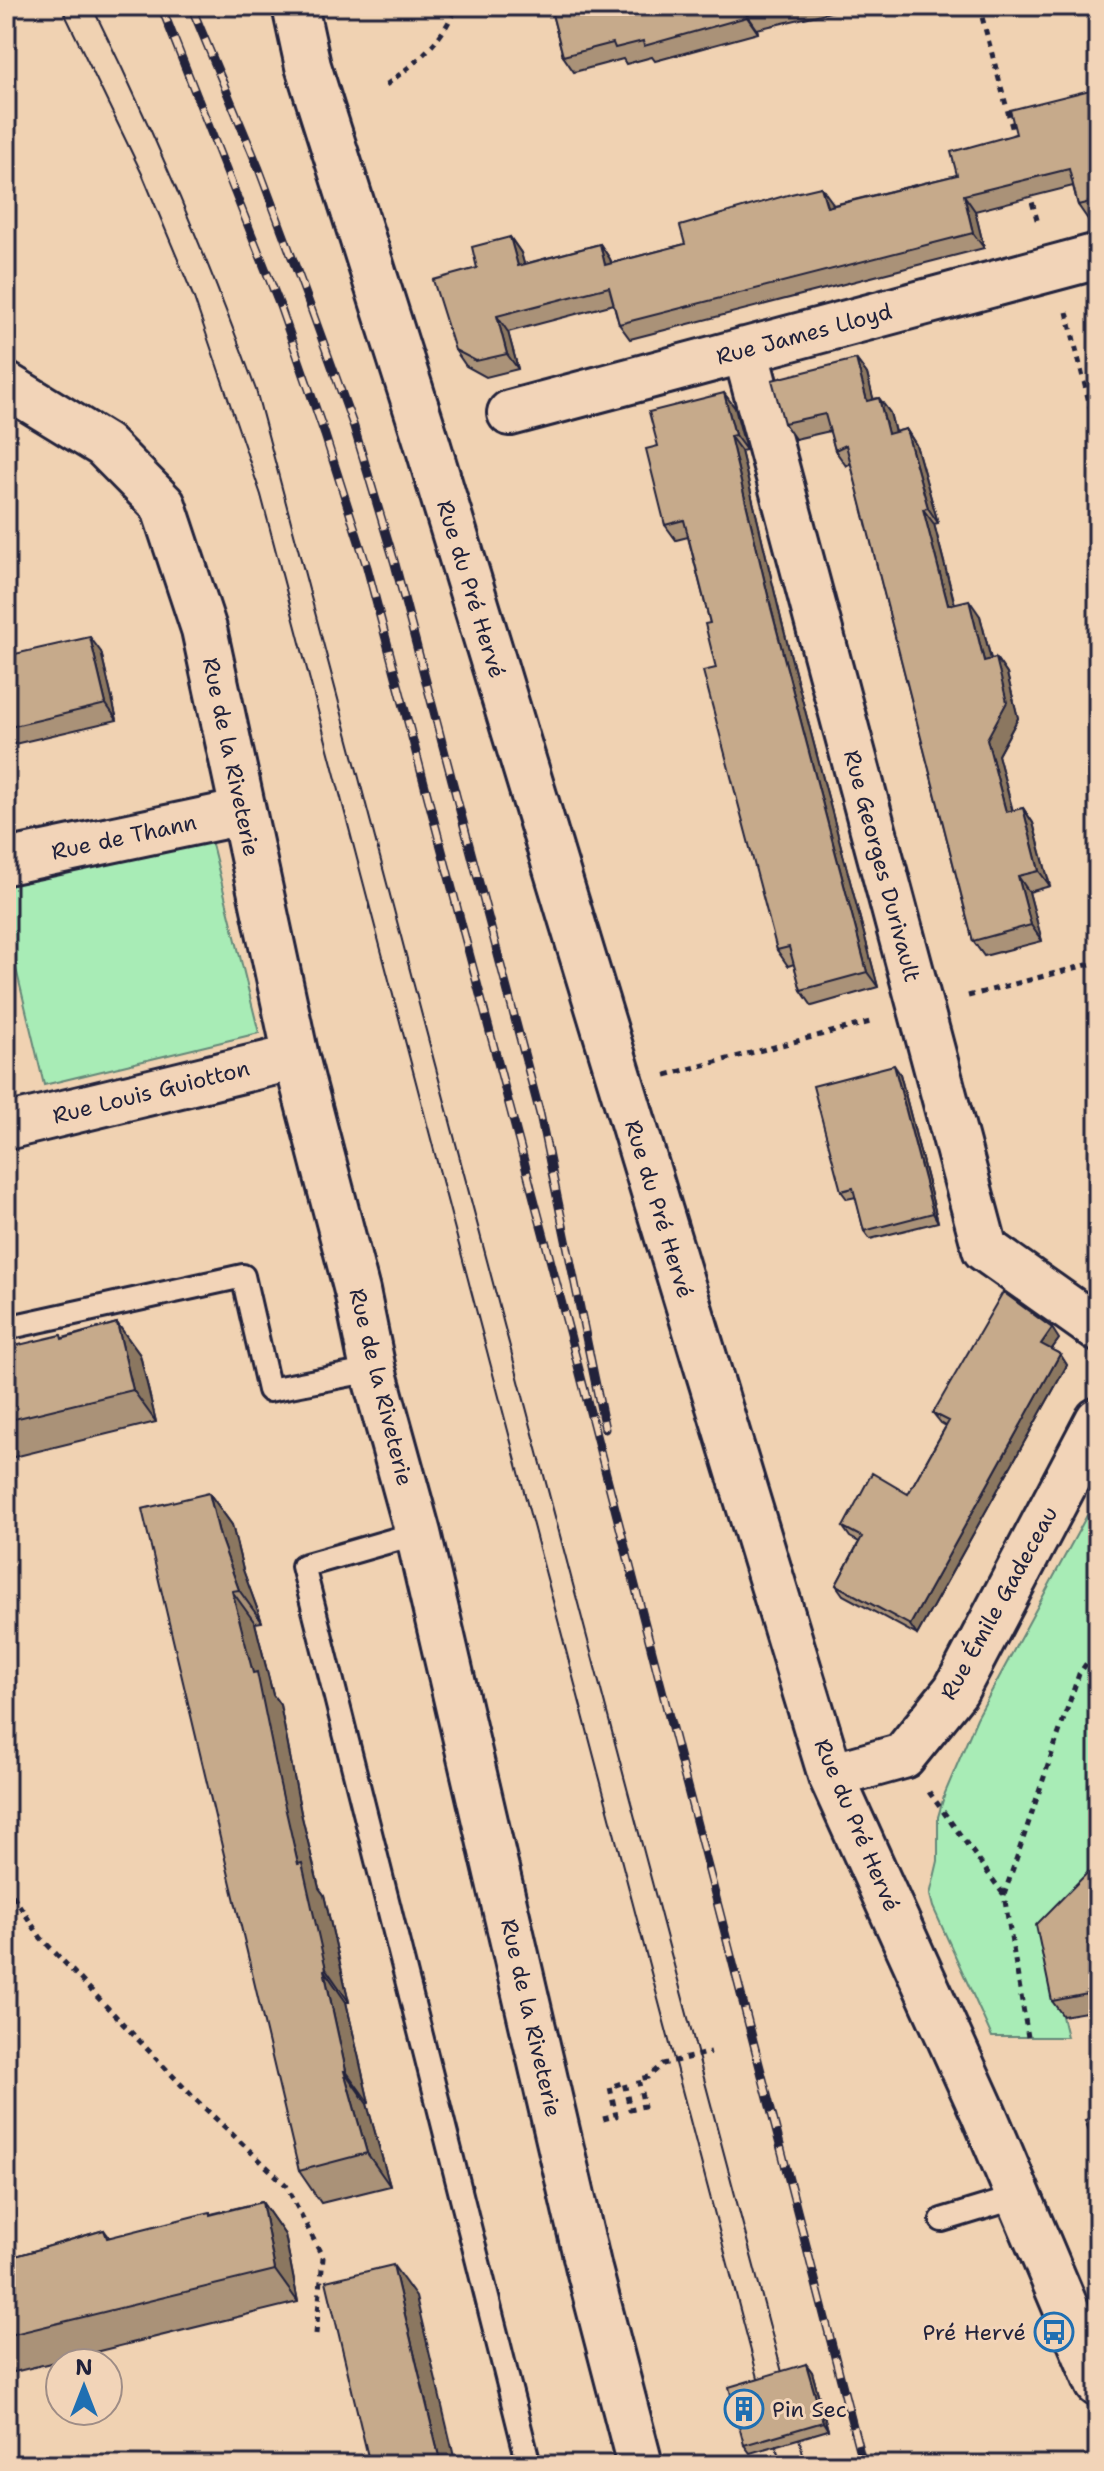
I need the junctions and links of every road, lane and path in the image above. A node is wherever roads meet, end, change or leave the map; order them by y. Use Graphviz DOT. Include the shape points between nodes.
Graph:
graph roads {
  1 [pos="295,6"];
  2 [pos="456,6"];
  3 [pos="979,6"];
  4 [pos="386,85"];
  5 [pos="1016,143"];
  6 [pos="1028,189"];
  7 [pos="1098,256"];
  8 [pos="1056,266"];
  9 [pos="745,350"];
  10 [pos="6,385"];
  11 [pos="510,413"];
  12 [pos="1098,439"];
  13 [pos="243,812"];
  14 [pos="6,862"];
  15 [pos="296,1057"];
  16 [pos="6,1127"];
  17 [pos="6,1328"];
  18 [pos="1098,1329"];
  19 [pos="373,1370"];
  20 [pos="1098,1420"];
  21 [pos="418,1533"];
  22 [pos="1098,1647"];
  23 [pos="903,1756"];
  24 [pos="831,1776"];
  25 [pos="6,1885"];
  26 [pos="1004,1895"];
  27 [pos="1028,2037"];
  28 [pos="711,2052"];
  29 [pos="616,2116"];
  30 [pos="1018,2197"];
  31 [pos="942,2220"];
  32 [pos="316,2334"];
  33 [pos="1098,2384"];
  34 [pos="529,2465"];
  35 [pos="640,2465"];
  1 -- 24 [label="street, Rue du Pré Hervé" via="308,66"];
  2 -- 4 [label="path" via="428,53"];
  3 -- 5 [label="path"];
  6 -- 8 [label="path"];
  7 -- 8 [label="street, Rue James Lloyd"];
  8 -- 9 [label="street, Rue James Lloyd"];
  8 -- 12 [label="path"];
  9 -- 11 [label="street, Rue James Lloyd"];
  9 -- 18 [label="street, Rue Georges Durivault" via="985,1249"];
  10 -- 13 [label="street, Rue de la Riveterie" via="104,445 163,505 204,629"];
  13 -- 14 [label="street, Rue de Thann"];
  13 -- 15 [label="street, Rue de la Riveterie"];
  15 -- 16 [label="street, Rue Louis Guiotton"];
  15 -- 19 [label="street, Rue de la Riveterie"];
  17 -- 19 [label="lane" via="243,1276 269,1390"];
  19 -- 21 [label="street, Rue de la Riveterie"];
  20 -- 23 [label="street, Rue Émile Gadeceau" via="956,1690"];
  21 -- 34 [label="lane" via="303,1566"];
  21 -- 35 [label="street, Rue de la Riveterie" via="589,2269"];
  22 -- 26 [label="path" via="1079,1674"];
  23 -- 24 [label="street"];
  23 -- 26 [label="path"];
  24 -- 30 [label="street, Rue du Pré Hervé"];
  25 -- 32 [label="path" via="41,1938 193,2097 286,2185 323,2258"];
  26 -- 27 [label="path"];
  28 -- 29 [label="path" via="663,2064 638,2079 644,2106 630,2109 624,2082 610,2087"];
  30 -- 31 [label="lane"];
  30 -- 33 [label="street, Rue du Pré Hervé"];
}
